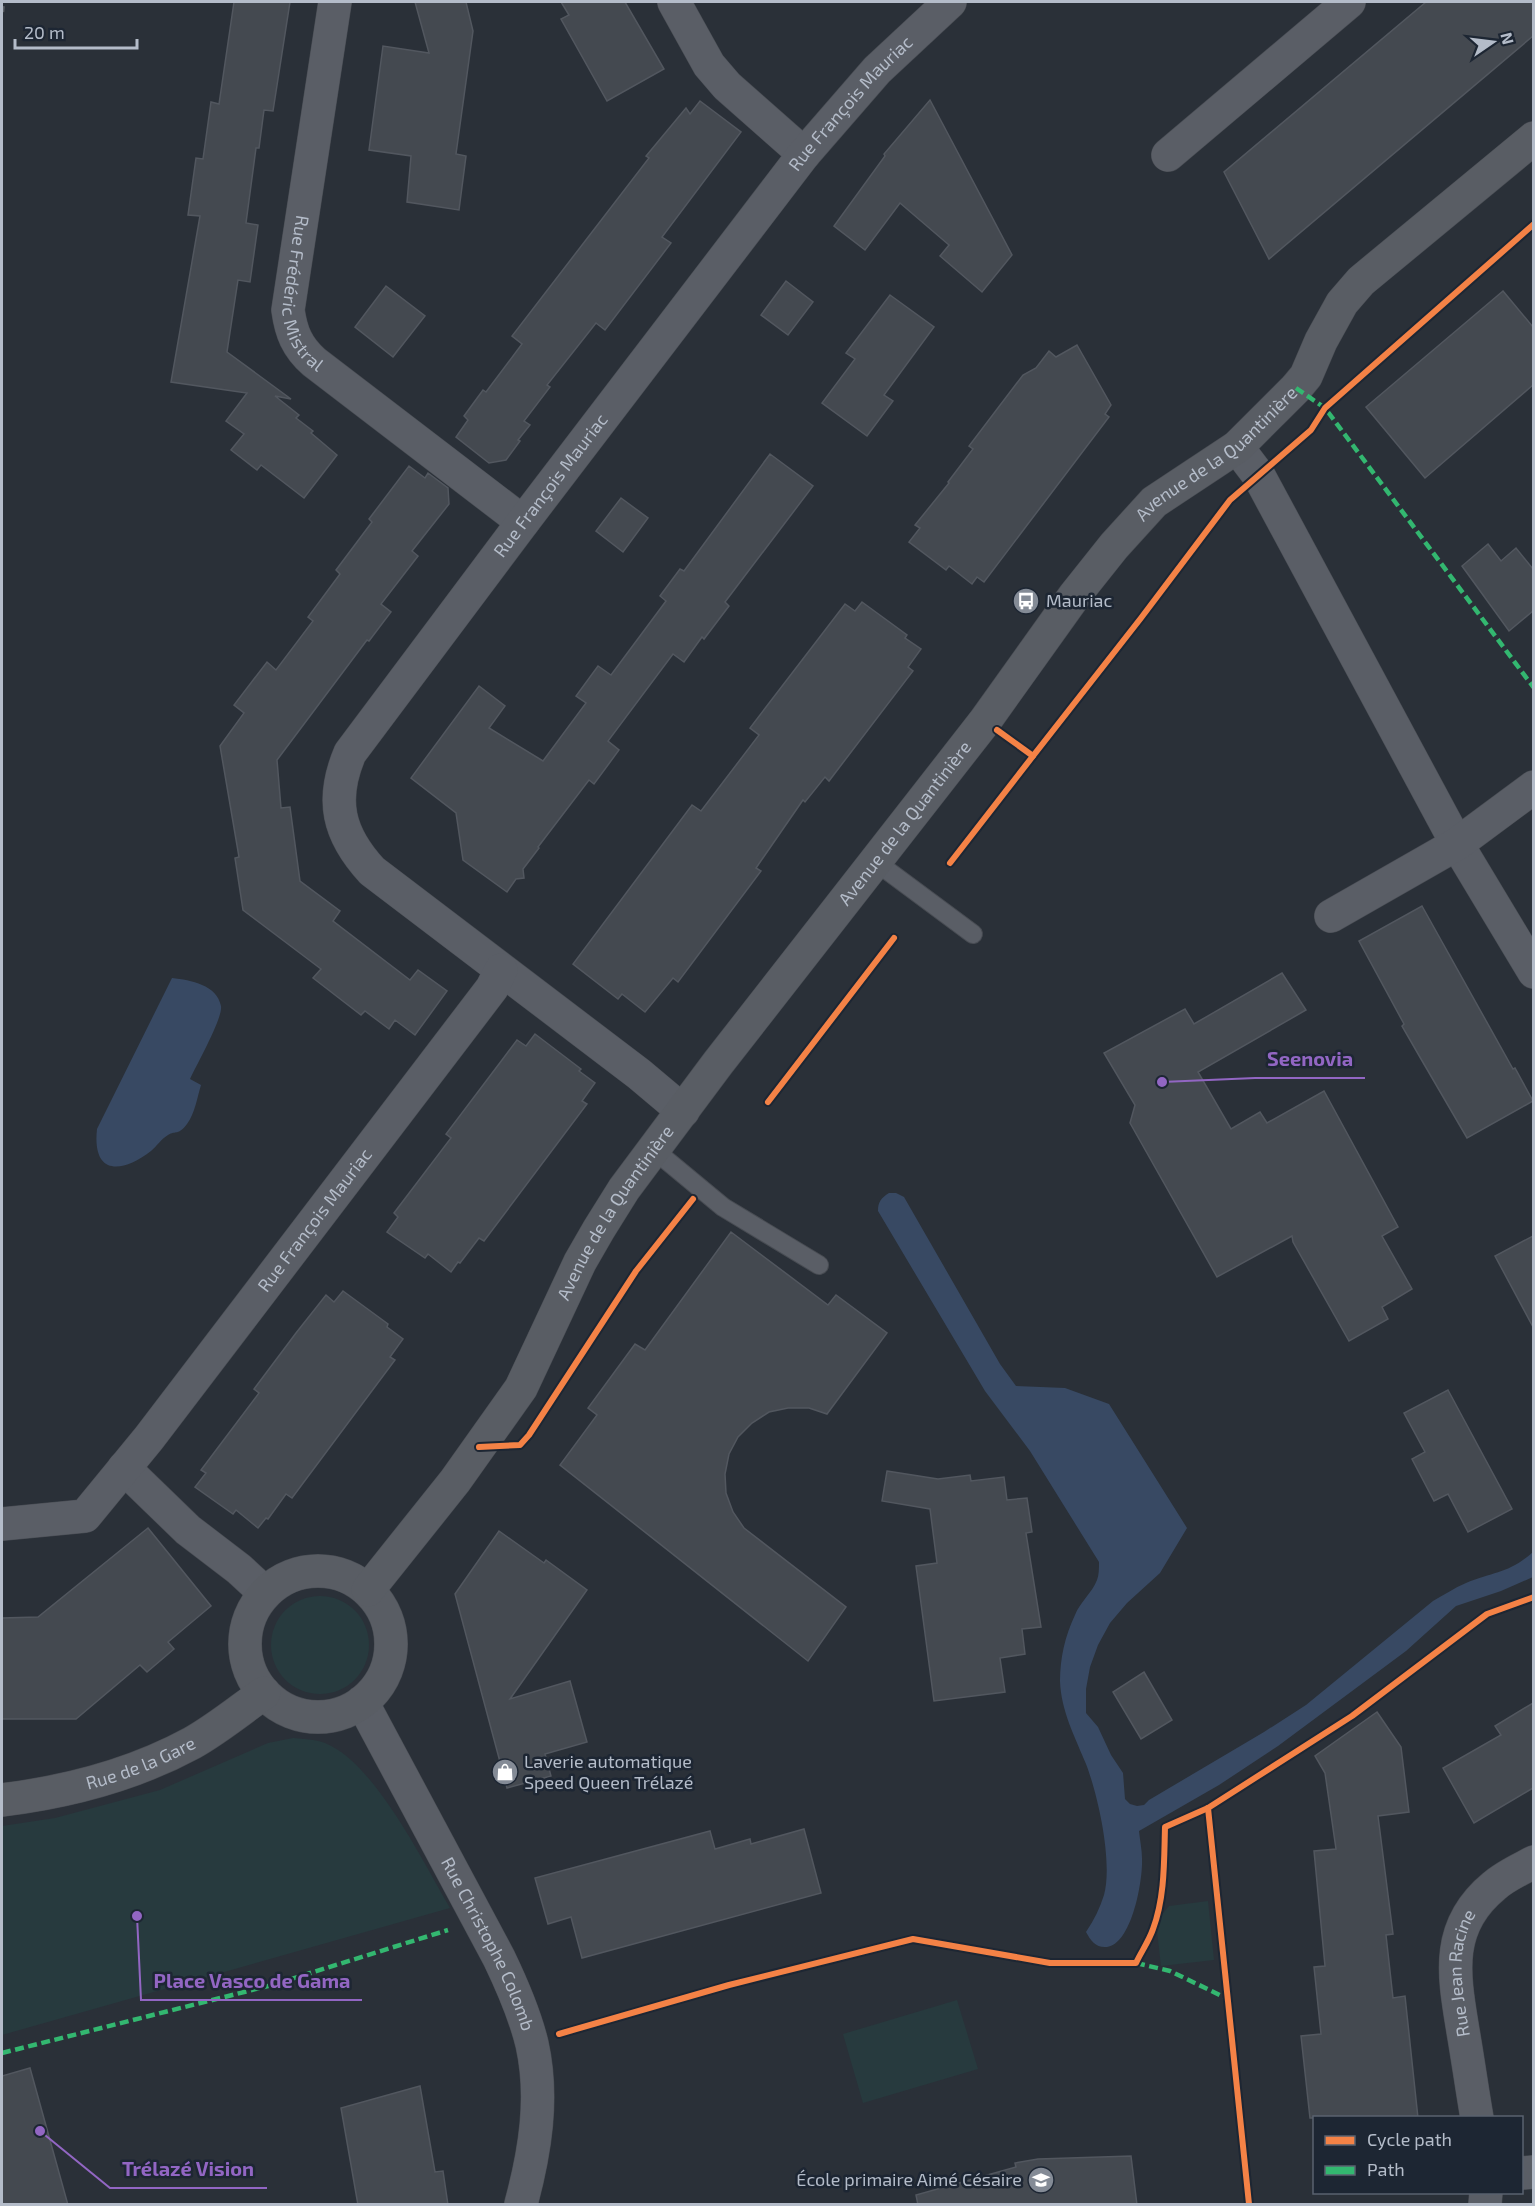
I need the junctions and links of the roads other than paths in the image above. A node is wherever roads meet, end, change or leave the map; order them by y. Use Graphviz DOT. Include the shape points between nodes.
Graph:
graph roads {
  1 [pos="335,2"];
  2 [pos="674,2"];
  3 [pos="950,2"];
  4 [pos="1349,2"];
  5 [pos="1533,138"];
  6 [pos="804,154"];
  7 [pos="1168,155"];
  8 [pos="1237,447"];
  9 [pos="523,522"];
  10 [pos="1533,787"];
  11 [pos="1457,844"];
  12 [pos="876,862"];
  13 [pos="1331,916"];
  14 [pos="974,934"];
  15 [pos="501,970"];
  16 [pos="1533,972"];
  17 [pos="682,1111"];
  18 [pos="653,1149"];
  19 [pos="819,1265"];
  20 [pos="124,1468"];
  21 [pos="2,1524"];
  22 [pos="368,1590"];
  23 [pos="266,1593"];
  24 [pos="264,1693"];
  25 [pos="362,1702"];
  26 [pos="2,1800"];
  27 [pos="1533,1862"];
  28 [pos="1477,2116"];
  29 [pos="521,2205"];
  1 -- 9 [label="street, Rue Frédéric Mistral" via="288,310 290,327 296,342 314,362"];
  2 -- 6 [label="street" via="709,64 727,86"];
  3 -- 6 [label="street, Rue François Mauriac" via="877,70"];
  4 -- 7 [label="street"];
  5 -- 8 [label="street, Avenue de la Quantinière" via="1361,281 1342,303 1306,376"];
  6 -- 9 [label="street, Rue François Mauriac"];
  8 -- 11 [label="street" via="1259,476"];
  8 -- 12 [label="street, Avenue de la Quantinière" via="1154,502 1132,524"];
  9 -- 15 [label="street, Rue François Mauriac" via="350,753 339,794 340,816 347,837 372,872"];
  10 -- 11 [label="street"];
  11 -- 13 [label="street"];
  11 -- 16 [label="street"];
  12 -- 14 [label="lane"];
  12 -- 17 [label="street, Avenue de la Quantinière"];
  15 -- 17 [label="street, Rue François Mauriac"];
  15 -- 20 [label="street, Rue François Mauriac" via="492,988"];
  17 -- 18 [label="street, Avenue de la Quantinière"];
  18 -- 19 [label="lane" via="723,1207"];
  18 -- 22 [label="street, Avenue de la Quantinière" via="580,1262 521,1388 455,1481"];
  20 -- 21 [label="street, Rue François Mauriac" via="86,1516"];
  20 -- 23 [label="street" via="188,1530"];
  22 -- 23 [label="street" via="341,1575 321,1571 301,1572"];
  22 -- 25 [label="street" via="388,1623 391,1648 385,1673"];
  23 -- 24 [label="street" via="253,1611 245,1643 248,1664"];
  24 -- 25 [label="street" via="290,1712 311,1717 333,1715"];
  24 -- 26 [label="street, Rue de la Gare" via="191,1743 151,1762 73,1787"];
  25 -- 29 [label="street, Rue Christophe Colomb" via="499,1958 532,2044 537,2133"];
  27 -- 28 [label="street, Rue Jean Racine" via="1494,1885 1477,1903 1458,1942 1454,1978"];
}
